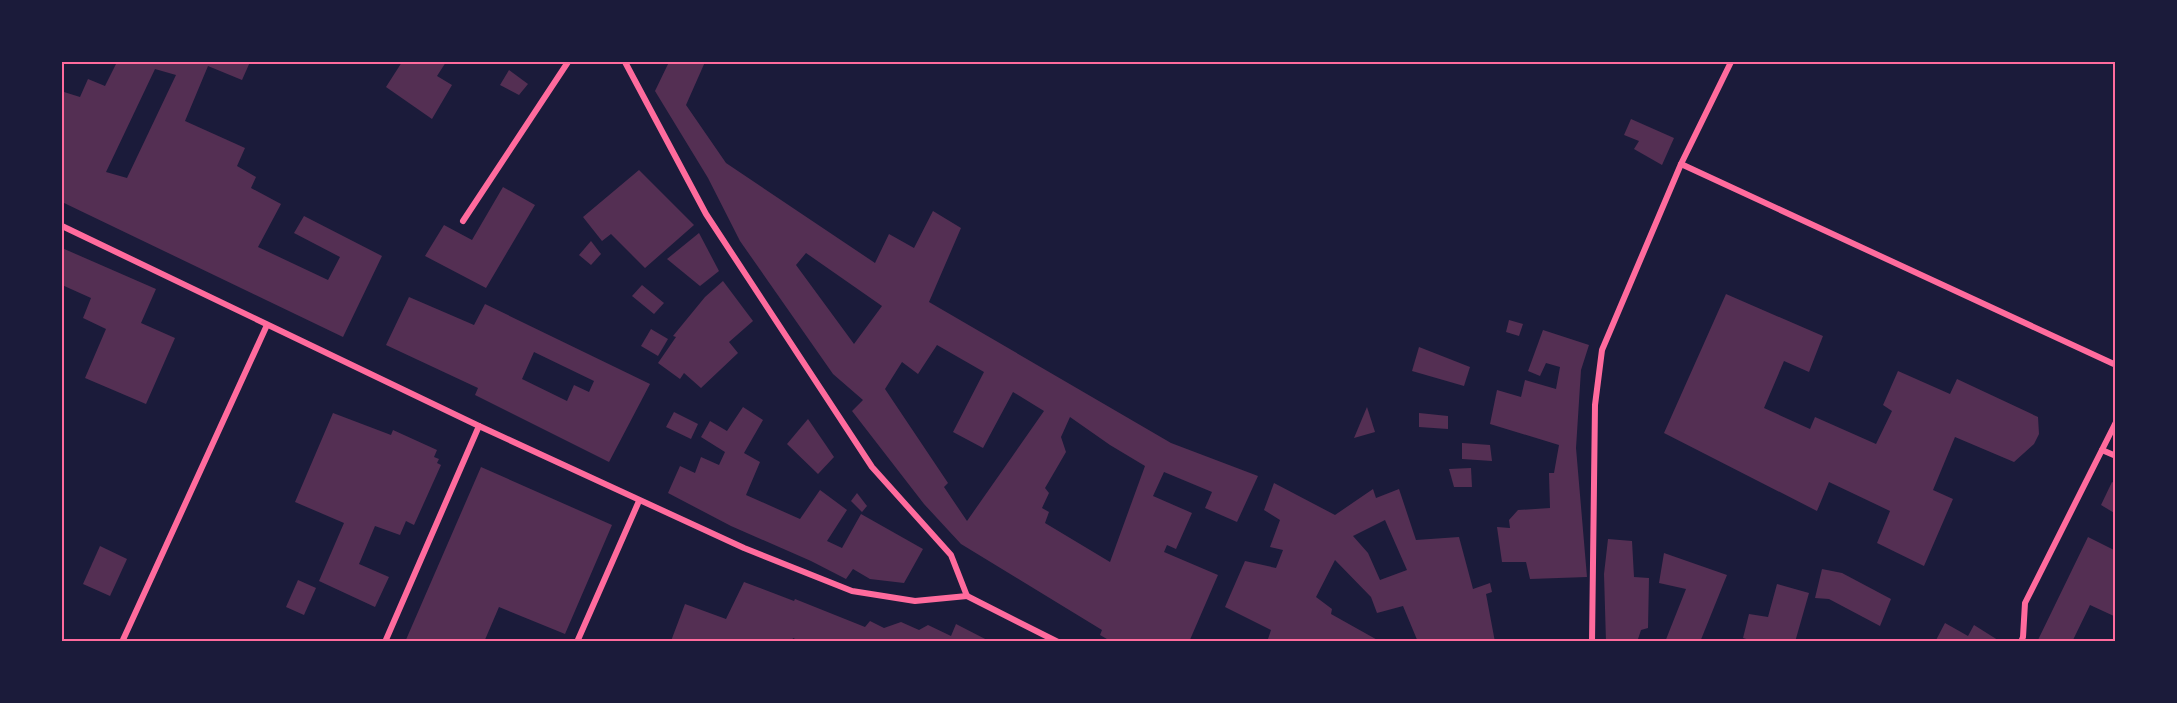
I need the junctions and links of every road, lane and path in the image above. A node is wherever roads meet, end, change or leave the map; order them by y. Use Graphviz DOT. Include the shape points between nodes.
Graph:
graph roads {
  1 [pos="568,62"];
  2 [pos="625,62"];
  3 [pos="1731,62"];
  4 [pos="1681,164"];
  5 [pos="463,221"];
  6 [pos="62,226"];
  7 [pos="267,325"];
  8 [pos="2115,365"];
  9 [pos="2115,422"];
  10 [pos="479,426"];
  11 [pos="2102,450"];
  12 [pos="2115,456"];
  13 [pos="639,501"];
  14 [pos="967,596"];
  15 [pos="122,642"];
  16 [pos="385,642"];
  17 [pos="577,642"];
  18 [pos="1058,642"];
  19 [pos="1592,642"];
  20 [pos="2021,642"];
  1 -- 5 [label="street"];
  2 -- 14 [label="street" via="706,214 872,467 951,555"];
  3 -- 4 [label="street"];
  4 -- 8 [label="street"];
  4 -- 19 [label="street" via="1602,350 1595,405"];
  6 -- 7 [label="street"];
  7 -- 10 [label="street"];
  7 -- 15 [label="street"];
  9 -- 11 [label="street"];
  10 -- 13 [label="street"];
  10 -- 16 [label="street"];
  11 -- 12 [label="street"];
  11 -- 20 [label="street" via="2025,603"];
  13 -- 14 [label="street" via="852,591 915,601"];
  13 -- 17 [label="street"];
  14 -- 18 [label="street"];
}
